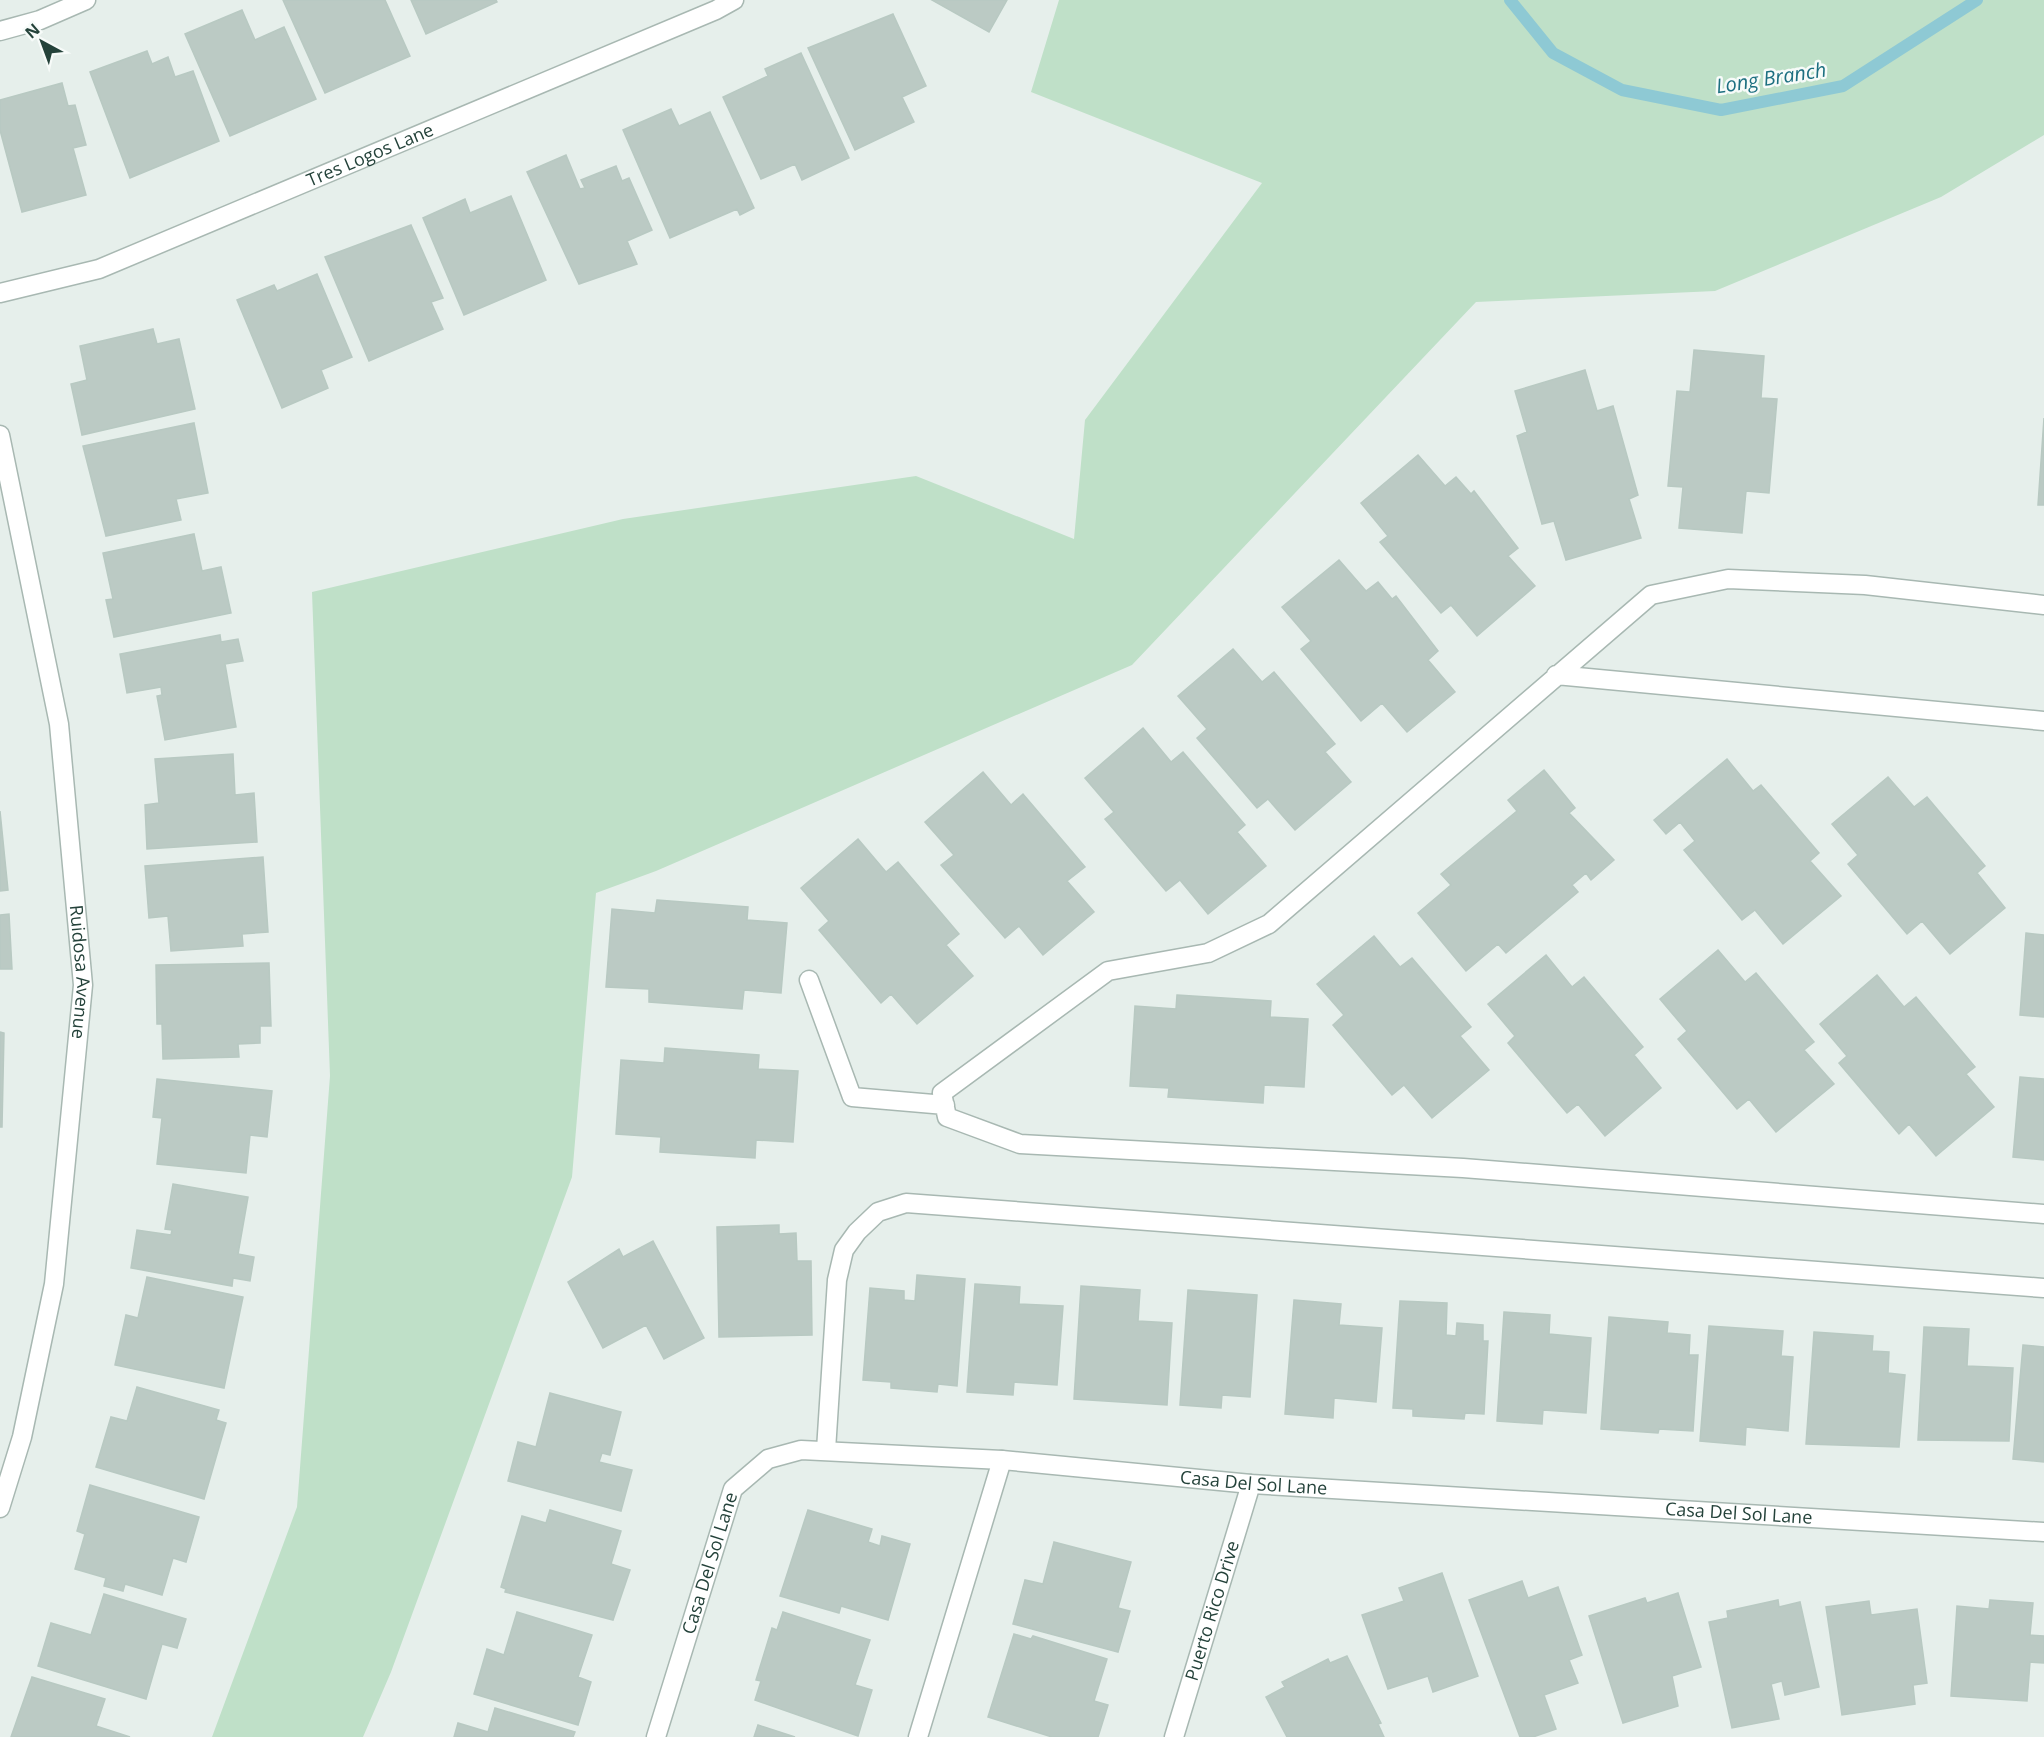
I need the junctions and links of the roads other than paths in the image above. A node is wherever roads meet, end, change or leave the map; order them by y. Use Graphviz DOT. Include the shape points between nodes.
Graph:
graph roads {
  1 [pos="86,0"];
  2 [pos="734,0"];
  3 [pos="0,31"];
  4 [pos="0,293"];
  5 [pos="0,435"];
  6 [pos="2044,605"];
  7 [pos="1556,675"];
  8 [pos="2044,721"];
  9 [pos="809,980"];
  10 [pos="945,1105"];
  11 [pos="2044,1214"];
  12 [pos="2044,1288"];
  13 [pos="826,1450"];
  14 [pos="1002,1461"];
  15 [pos="1251,1484"];
  16 [pos="0,1508"];
  17 [pos="2044,1532"];
  18 [pos="656,1737"];
  19 [pos="918,1737"];
  20 [pos="1174,1737"];
  1 -- 3 [label="street"];
  2 -- 4 [label="street, Tres Logos Lane" via="99,270"];
  5 -- 16 [label="street, Ruidosa Avenue" via="59,724 83,985 54,1284 22,1437"];
  6 -- 7 [label="street" via="1865,585 1728,579 1651,595"];
  7 -- 8 [label="street"];
  7 -- 10 [label="street" via="1269,924 1208,952 1108,970 942,1093"];
  9 -- 10 [label="street" via="852,1097"];
  10 -- 11 [label="street" via="947,1117 1020,1144 1463,1168"];
  12 -- 13 [label="street" via="906,1203 878,1212 844,1250 837,1280"];
  13 -- 14 [label="street, Casa Del Sol Lane"];
  13 -- 18 [label="street, Casa Del Sol Lane" via="801,1450 768,1459 733,1489"];
  14 -- 15 [label="street, Casa Del Sol Lane"];
  14 -- 19 [label="street"];
  15 -- 17 [label="street, Casa Del Sol Lane"];
  15 -- 20 [label="street, Puerto Rico Drive"];
}
